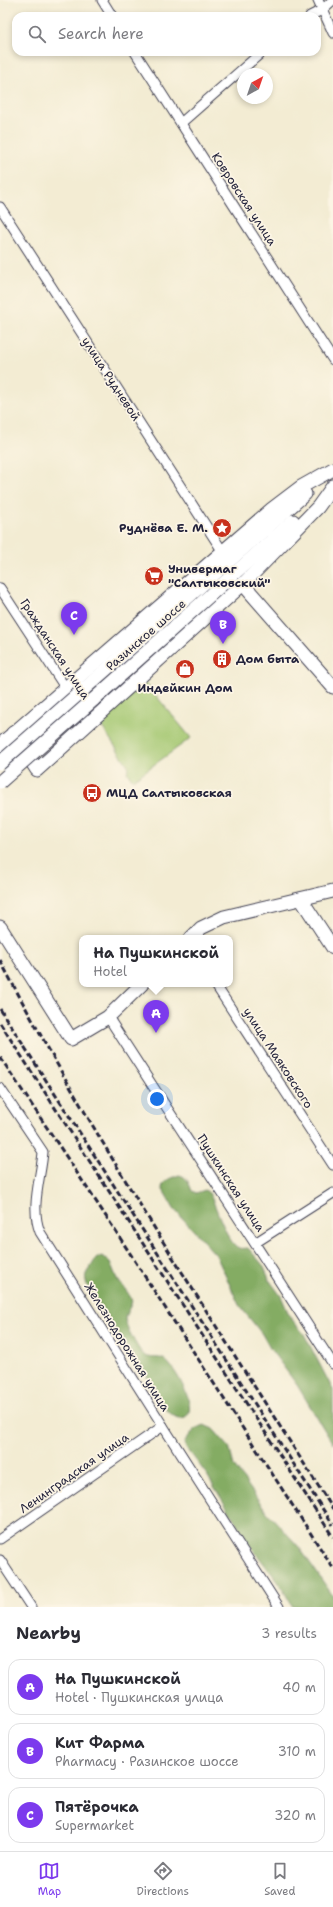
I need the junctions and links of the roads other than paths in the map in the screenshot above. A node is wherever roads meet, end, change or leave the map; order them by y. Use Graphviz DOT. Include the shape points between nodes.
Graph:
graph roads {
  1 [pos="102,0"];
  2 [pos="318,0"];
  3 [pos="333,0"];
  4 [pos="322,10"];
  5 [pos="110,12"];
  6 [pos="318,12"];
  7 [pos="333,33"];
  8 [pos="138,56"];
  9 [pos="258,56"];
  10 [pos="181,124"];
  11 [pos="0,207"];
  12 [pos="333,360"];
  13 [pos="333,469"];
  14 [pos="333,485"];
  15 [pos="223,552"];
  16 [pos="243,584"];
  17 [pos="0,588"];
  18 [pos="333,687"];
  19 [pos="65,688"];
  20 [pos="89,724"];
  21 [pos="13,733"];
  22 [pos="0,744"];
  23 [pos="0,763"];
  24 [pos="0,782"];
  25 [pos="333,891"];
  26 [pos="301,899"];
  27 [pos="0,927"];
  28 [pos="193,935"];
  29 [pos="333,948"];
  30 [pos="139,987"];
  31 [pos="217,987"];
  32 [pos="108,1016"];
  33 [pos="0,1088"];
  34 [pos="333,1165"];
  35 [pos="333,1193"];
  36 [pos="254,1243"];
  37 [pos="333,1364"];
  38 [pos="162,1426"];
  39 [pos="0,1539"];
  40 [pos="0,1560"];
  41 [pos="31,1607"];
  42 [pos="279,1607"];
  1 -- 5 [label="street"];
  2 -- 4 [label="street"];
  3 -- 4 [label="street"];
  4 -- 6 [label="street"];
  4 -- 7 [label="street"];
  8 -- 10 [label="street, Ковровская улица"];
  9 -- 10 [label="street"];
  10 -- 12 [label="street, Ковровская улица"];
  11 -- 15 [label="street, улица Рудневой"];
  13 -- 15 [label="street" via="278,504"];
  13 -- 23 [label="street, Разинское шоссе, bridge"];
  14 -- 16 [label="street" via="318,507"];
  14 -- 24 [label="street, Разинское шоссе, bridge"];
  15 -- 19 [label="street"];
  16 -- 18 [label="street"];
  16 -- 20 [label="street"];
  17 -- 19 [label="street, Гражданская улица"];
  19 -- 20 [label="street, Гражданская улица"];
  19 -- 21 [label="street"];
  20 -- 21 [label="street" via="37,770"];
  21 -- 22 [label="street"];
  25 -- 26 [label="street"];
  26 -- 28 [label="street" via="224,917 201,928"];
  26 -- 29 [label="street"];
  27 -- 32 [label="street" via="71,1039"];
  30 -- 32 [label="street"];
  31 -- 34 [label="street, улица Маяковского"];
  32 -- 36 [label="street, Пушкинская улица"];
  33 -- 38 [label="street, Железнодорожная улица" via="43,1152 35,1210 40,1232"];
  35 -- 36 [label="street"];
  36 -- 37 [label="street, Пушкинская улица"];
  38 -- 39 [label="street, Ленинградская улица"];
  38 -- 42 [label="street, Железнодорожная улица"];
  40 -- 41 [label="street"];
}
